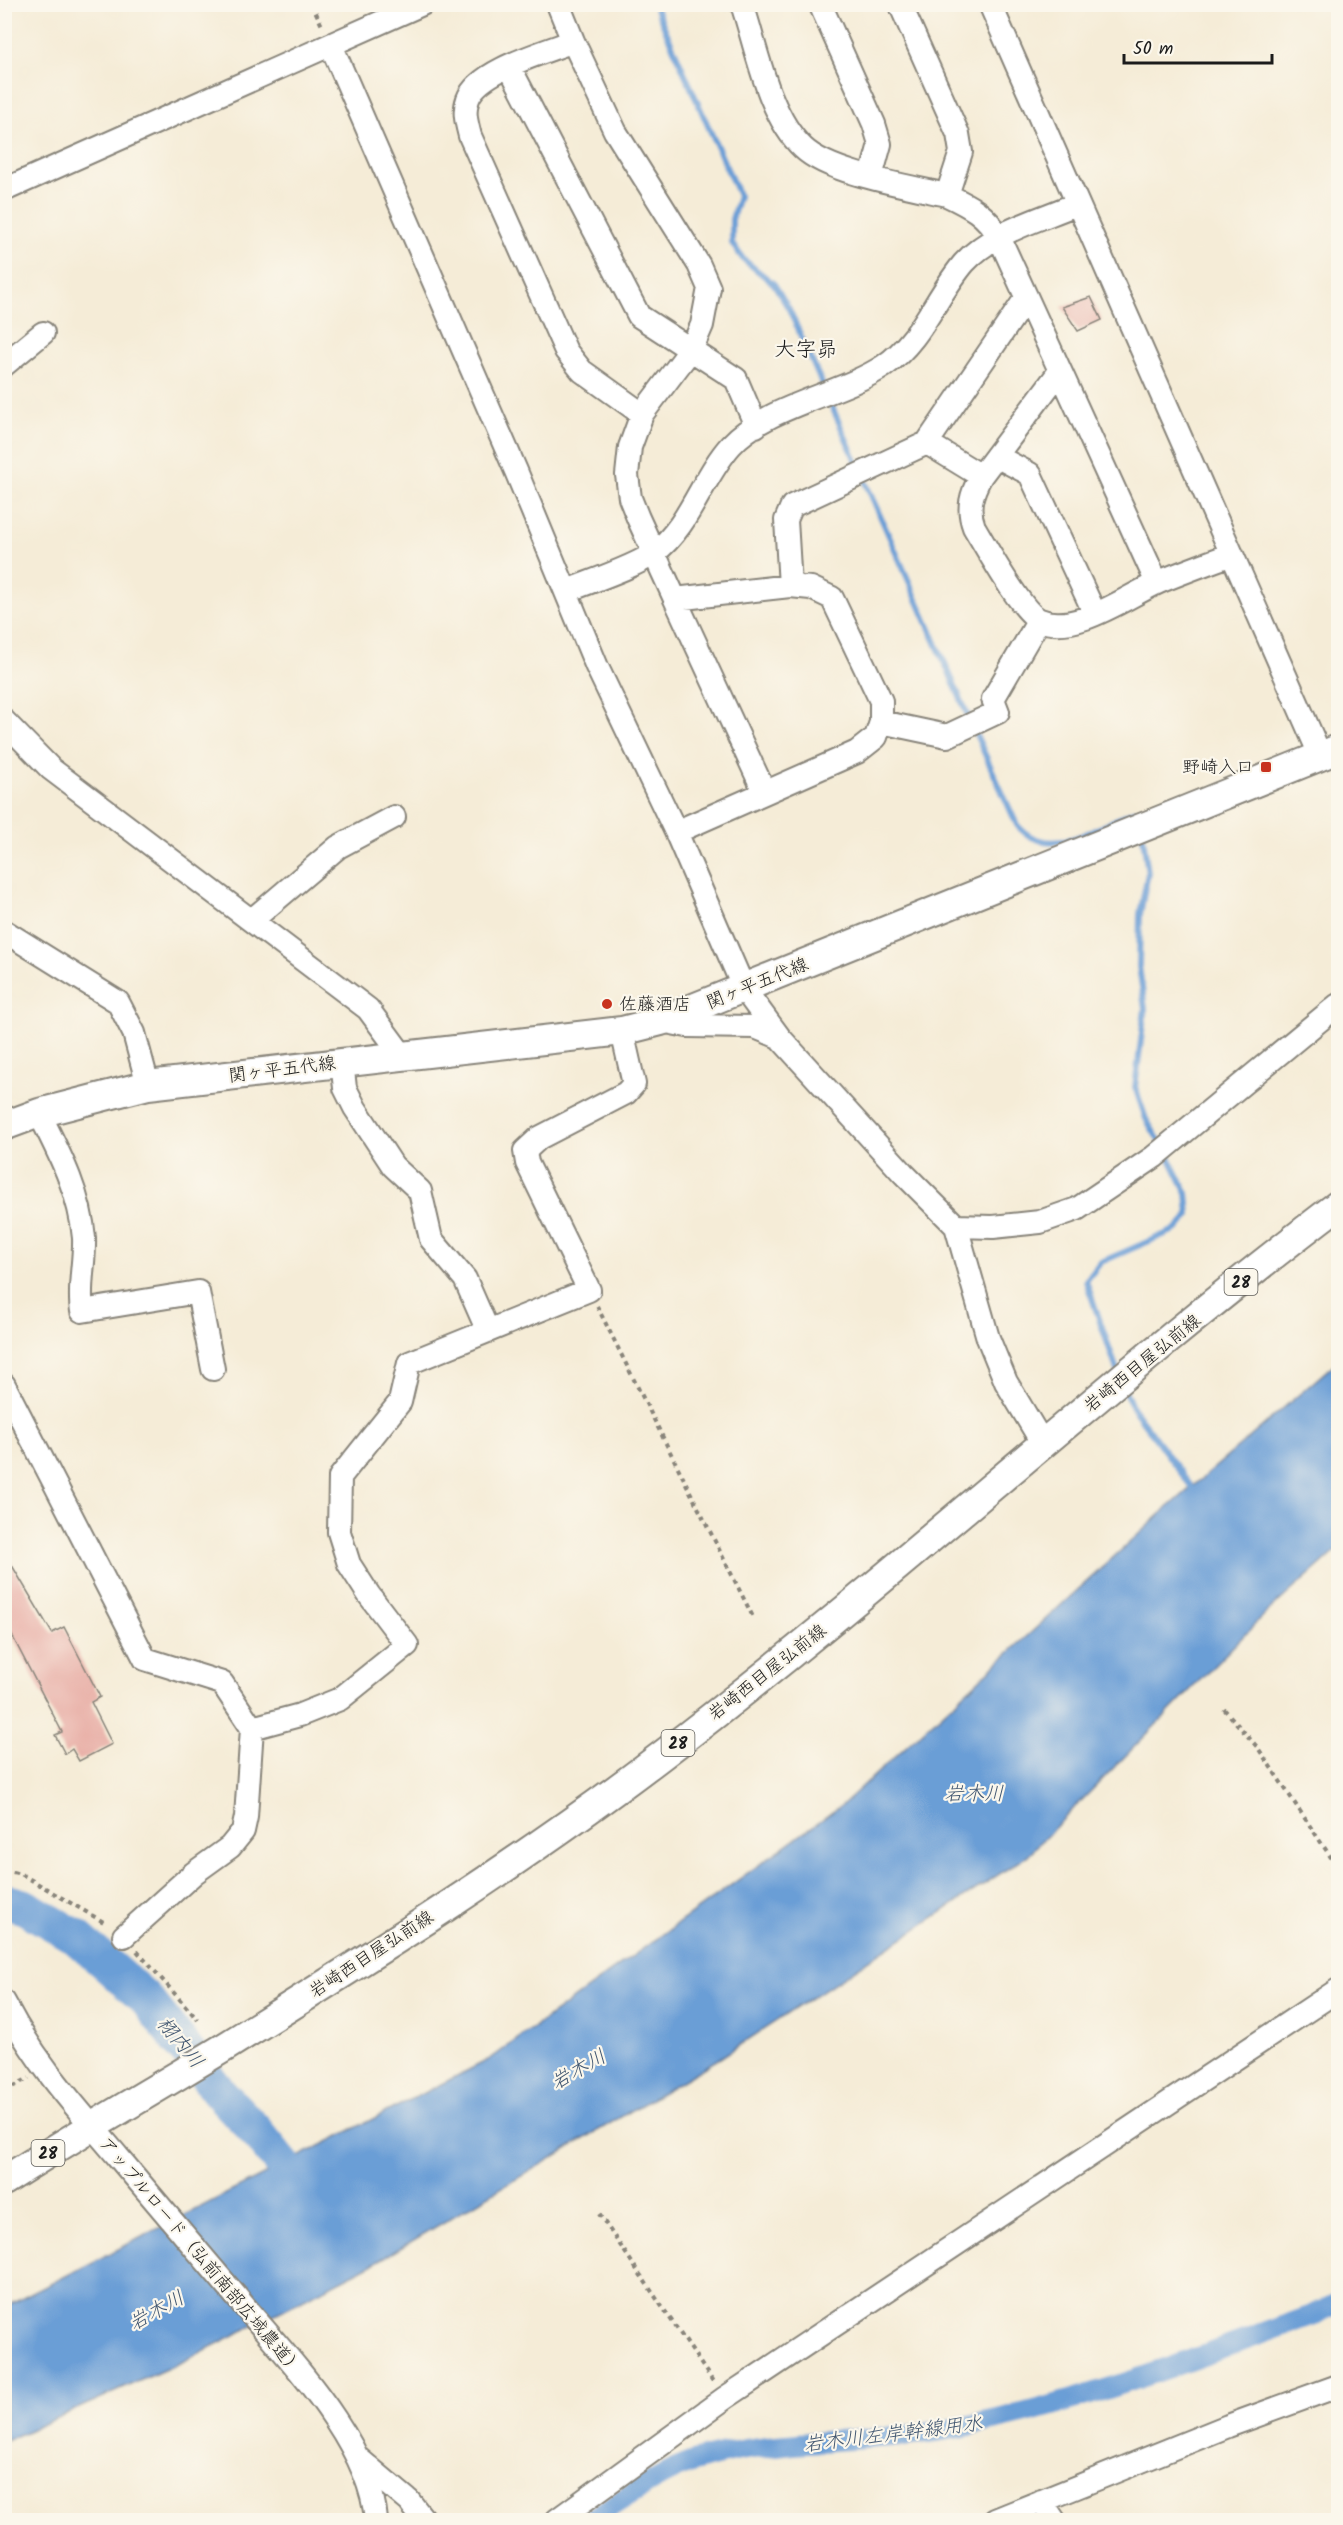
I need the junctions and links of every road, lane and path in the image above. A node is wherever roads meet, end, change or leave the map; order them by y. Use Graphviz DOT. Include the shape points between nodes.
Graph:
graph roads {
  1 [pos="422,4"];
  2 [pos="558,4"];
  3 [pos="742,4"];
  4 [pos="820,4"];
  5 [pos="900,4"];
  6 [pos="990,4"];
  7 [pos="573,41"];
  8 [pos="331,45"];
  9 [pos="509,66"];
  10 [pos="871,177"];
  11 [pos="4,190"];
  12 [pos="947,195"];
  13 [pos="1076,204"];
  14 [pos="999,237"];
  15 [pos="1026,298"];
  16 [pos="43,333"];
  17 [pos="692,348"];
  18 [pos="4,365"];
  19 [pos="1060,371"];
  20 [pos="642,414"];
  21 [pos="756,426"];
  22 [pos="927,442"];
  23 [pos="996,456"];
  24 [pos="981,476"];
  25 [pos="654,553"];
  26 [pos="1232,554"];
  27 [pos="1157,583"];
  28 [pos="790,586"];
  29 [pos="567,591"];
  30 [pos="675,599"];
  31 [pos="1095,614"];
  32 [pos="1039,620"];
  33 [pos="4,721"];
  34 [pos="881,722"];
  35 [pos="1330,753"];
  36 [pos="764,791"];
  37 [pos="394,817"];
  38 [pos="676,832"];
  39 [pos="252,920"];
  40 [pos="4,931"];
  41 [pos="744,989"];
  42 [pos="1338,1005"];
  43 [pos="661,1021"];
  44 [pos="622,1031"];
  45 [pos="780,1038"];
  46 [pos="402,1055"];
  47 [pos="342,1062"];
  48 [pos="148,1085"];
  49 [pos="39,1113"];
  50 [pos="4,1126"];
  51 [pos="1338,1205"];
  52 [pos="956,1226"];
  53 [pos="589,1290"];
  54 [pos="487,1329"];
  55 [pos="213,1369"];
  56 [pos="4,1385"];
  57 [pos="1043,1444"];
  58 [pos="754,1619"];
  59 [pos="1224,1709"];
  60 [pos="252,1728"];
  61 [pos="1338,1868"];
  62 [pos="124,1936"];
  63 [pos="1338,1990"];
  64 [pos="4,2002"];
  65 [pos="45,2069"];
  66 [pos="4,2072"];
  67 [pos="91,2125"];
  68 [pos="4,2181"];
  69 [pos="599,2214"];
  70 [pos="1338,2386"];
  71 [pos="725,2398"];
  72 [pos="359,2459"];
  73 [pos="1041,2501"];
  74 [pos="376,2520"];
  75 [pos="424,2520"];
  76 [pos="557,2520"];
  77 [pos="995,2520"];
  78 [pos="1054,2520"];
  1 -- 8 [label="street"];
  2 -- 7 [label="street"];
  3 -- 10 [label="street" via="777,111 789,132 804,150 827,163"];
  4 -- 10 [label="street" via="880,144"];
  5 -- 12 [label="street" via="958,134 961,152"];
  6 -- 13 [label="street"];
  7 -- 9 [label="street"];
  7 -- 17 [label="street" via="615,131 709,288 702,325"];
  8 -- 11 [label="street"];
  8 -- 29 [label="street"];
  9 -- 17 [label="street" via="639,316"];
  9 -- 20 [label="street" via="478,83 468,99 465,118 470,136 566,351 582,371"];
  10 -- 12 [label="street"];
  12 -- 14 [label="street" via="980,211"];
  13 -- 14 [label="street"];
  13 -- 26 [label="street"];
  14 -- 15 [label="street"];
  14 -- 21 [label="street" via="964,263 904,351 882,367"];
  15 -- 19 [label="street"];
  15 -- 22 [label="street"];
  16 -- 18 [label="street"];
  17 -- 20 [label="street"];
  17 -- 21 [label="street" via="736,379"];
  19 -- 23 [label="street"];
  19 -- 27 [label="street"];
  20 -- 25 [label="street" via="630,447 627,474 630,498"];
  21 -- 25 [label="street" via="731,445 675,532"];
  22 -- 24 [label="street"];
  22 -- 28 [label="street" via="792,506 786,520"];
  23 -- 24 [label="street"];
  23 -- 31 [label="street" via="1030,474"];
  24 -- 32 [label="street" via="973,491 969,514 974,527 1026,610"];
  25 -- 29 [label="street"];
  25 -- 30 [label="street"];
  26 -- 27 [label="street"];
  26 -- 35 [label="street"];
  27 -- 31 [label="street"];
  28 -- 30 [label="street"];
  28 -- 34 [label="street" via="811,588 832,598 881,701"];
  29 -- 38 [label="street" via="597,668"];
  30 -- 36 [label="street"];
  31 -- 32 [label="street" via="1059,623"];
  32 -- 34 [label="street" via="993,699 998,712 947,736"];
  33 -- 39 [label="street" via="51,769"];
  34 -- 36 [label="street" via="876,736 857,752 785,786"];
  35 -- 41 [label="main road, 関ヶ平五代線"];
  36 -- 38 [label="street"];
  37 -- 39 [label="street" via="338,847"];
  38 -- 41 [label="street"];
  39 -- 46 [label="street" via="368,1009"];
  40 -- 48 [label="street" via="118,1002 134,1033"];
  41 -- 43 [label="main road, 関ヶ平五代線"];
  41 -- 45 [label="street"];
  42 -- 52 [label="street" via="1154,1157 1077,1209 1040,1222"];
  43 -- 44 [label="main road, 関ヶ平五代線"];
  43 -- 45 [label="street" via="687,1026 755,1027"];
  44 -- 46 [label="main road, 関ヶ平五代線"];
  44 -- 53 [label="street" via="634,1084 626,1093 539,1138 525,1151 527,1163"];
  45 -- 52 [label="street"];
  46 -- 47 [label="main road, 関ヶ平五代線"];
  47 -- 48 [label="main road, 関ヶ平五代線"];
  47 -- 54 [label="street" via="345,1088 355,1108 393,1166 420,1191 431,1239 465,1279"];
  48 -- 49 [label="main road, 関ヶ平五代線"];
  49 -- 50 [label="main road, 関ヶ平五代線"];
  49 -- 55 [label="street" via="80,1205 84,1241 82,1311 198,1292"];
  51 -- 57 [label="main road, 岩崎西目屋弘前線 / 28"];
  52 -- 57 [label="street" via="988,1338 1006,1382"];
  53 -- 54 [label="street"];
  53 -- 58 [label="path"];
  54 -- 60 [label="street" via="409,1363 400,1402 340,1477 339,1532 350,1564 407,1645 340,1699"];
  56 -- 60 [label="street" via="145,1659 222,1683"];
  57 -- 67 [label="main road, 岩崎西目屋弘前線 / 28" via="894,1571 659,1757 513,1862 222,2049"];
  59 -- 61 [label="path" via="1258,1748"];
  60 -- 62 [label="street" via="243,1832"];
  63 -- 71 [label="street"];
  64 -- 65 [label="street, アップルロード（弘前南部広域農道）"];
  65 -- 66 [label="path" via="12,2087"];
  65 -- 67 [label="street, アップルロード（弘前南部広域農道）"];
  67 -- 68 [label="main road, 岩崎西目屋弘前線 / 28"];
  67 -- 72 [label="street, アップルロード（弘前南部広域農道）" via="291,2361 333,2415"];
  69 -- 71 [label="path"];
  70 -- 73 [label="street"];
  71 -- 76 [label="street"];
  72 -- 74 [label="street, アップルロード（弘前南部広域農道）"];
  72 -- 75 [label="street" via="409,2501"];
  73 -- 77 [label="street"];
  73 -- 78 [label="street"];
}
